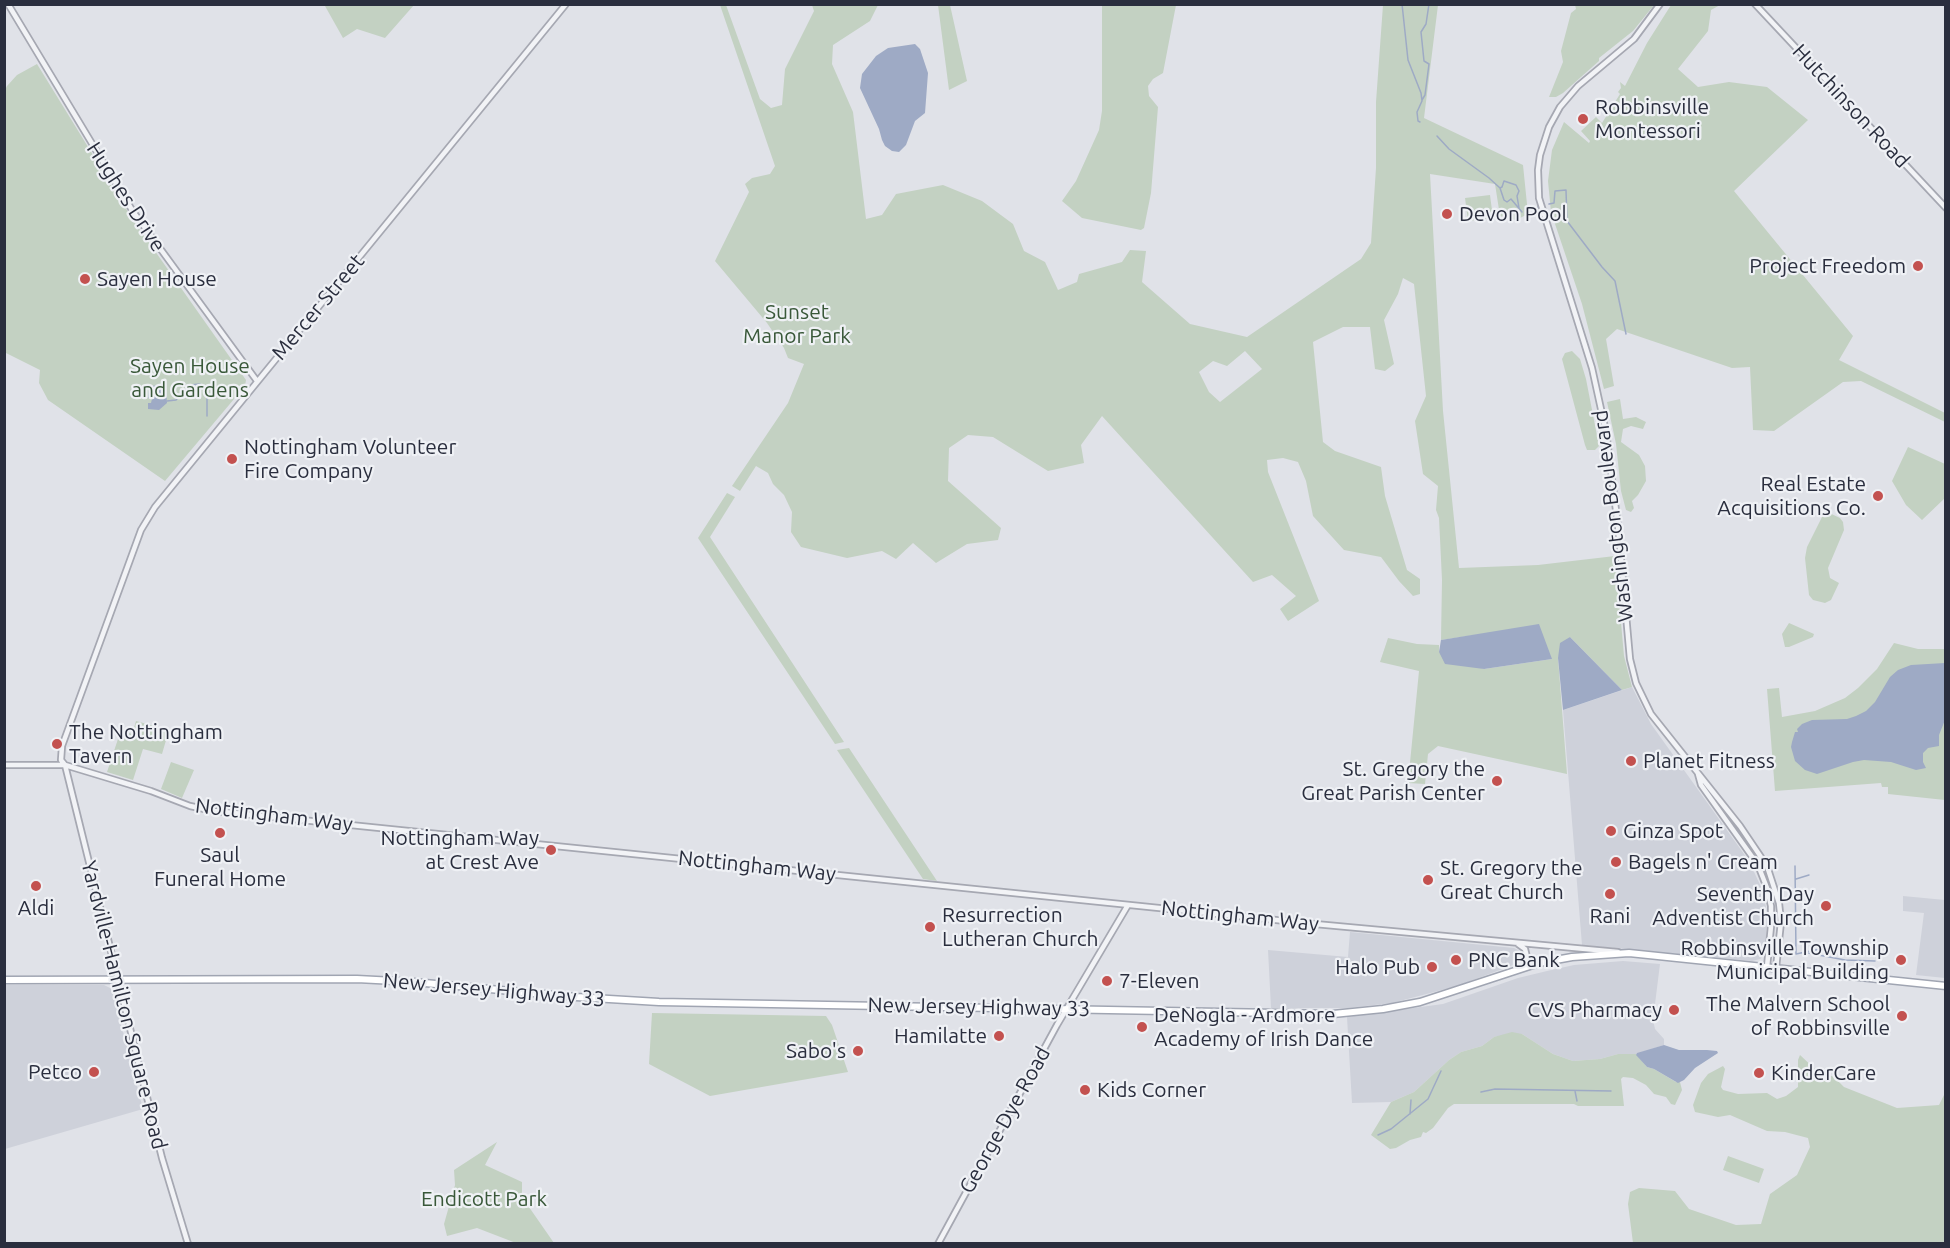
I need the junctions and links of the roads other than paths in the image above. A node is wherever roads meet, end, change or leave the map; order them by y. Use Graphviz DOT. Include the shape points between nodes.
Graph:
graph roads {
  1 [pos="8,4"];
  2 [pos="566,4"];
  3 [pos="1660,4"];
  4 [pos="1755,4"];
  5 [pos="1946,208"];
  6 [pos="257,381"];
  7 [pos="6,765"];
  8 [pos="65,765"];
  9 [pos="4,772"];
  10 [pos="1698,774"];
  11 [pos="1128,904"];
  12 [pos="1515,943"];
  13 [pos="1629,953"];
  14 [pos="1529,965"];
  15 [pos="1767,967"];
  16 [pos="1776,968"];
  17 [pos="4,980"];
  18 [pos="118,980"];
  19 [pos="1946,986"];
  20 [pos="1067,1009"];
  21 [pos="188,1244"];
  22 [pos="938,1244"];
  1 -- 6 [label="street, Hughes Drive" via="132,210"];
  2 -- 6 [label="street, Mercer Street"];
  3 -- 10 [label="street, Washington Boulevard" via="1634,39 1560,106 1544,138 1538,178 1543,217 1592,368 1606,432 1632,672 1651,714"];
  4 -- 5 [label="street, Hutchinson Road"];
  6 -- 8 [label="street, Mercer Street" via="147,518 64,738 61,760"];
  7 -- 8 [label="street, Nottingham Way"];
  7 -- 9 [label="street"];
  8 -- 11 [label="street, Nottingham Way" via="214,811"];
  8 -- 18 [label="street, Yardville-Hamilton Square Road"];
  10 -- 15 [label="street, Washington Boulevard" via="1701,785 1758,865 1767,888 1771,906"];
  10 -- 16 [label="street, Washington Boulevard" via="1767,866 1781,922"];
  11 -- 12 [label="street, Nottingham Way"];
  11 -- 20 [label="street, George Dye Road"];
  12 -- 13 [label="street, Nottingham Way"];
  12 -- 14 [label="street" via="1525,949"];
  13 -- 14 [label="main road, New Jersey Highway 33"];
  13 -- 15 [label="main road, New Jersey Highway 33"];
  14 -- 20 [label="main road, New Jersey Highway 33" via="1444,995 1361,1012"];
  15 -- 16 [label="main road, New Jersey Highway 33"];
  16 -- 19 [label="main road, New Jersey Highway 33"];
  17 -- 18 [label="main road, New Jersey Highway 33"];
  18 -- 20 [label="main road, New Jersey Highway 33" via="357,979 620,1000"];
  18 -- 21 [label="street, Yardville-Hamilton Square Road"];
  20 -- 22 [label="street, George Dye Road"];
}
